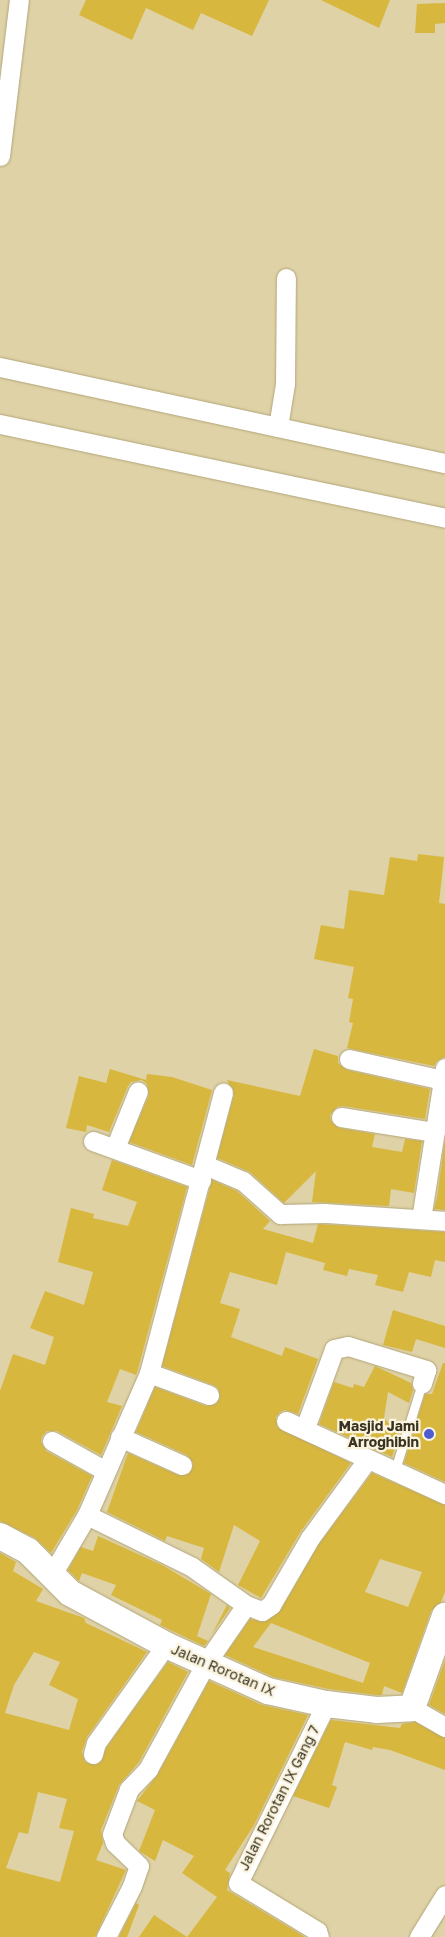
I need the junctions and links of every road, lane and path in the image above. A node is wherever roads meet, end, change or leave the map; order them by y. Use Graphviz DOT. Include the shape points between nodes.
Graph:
graph roads {
  1 [pos="19,0"];
  2 [pos="0,156"];
  3 [pos="286,278"];
  4 [pos="0,367"];
  5 [pos="0,424"];
  6 [pos="278,427"];
  7 [pos="445,463"];
  8 [pos="445,518"];
  9 [pos="349,1059"];
  10 [pos="444,1074"];
  11 [pos="138,1091"];
  12 [pos="223,1093"];
  13 [pos="341,1117"];
  14 [pos="435,1132"];
  15 [pos="93,1141"];
  16 [pos="115,1148"];
  17 [pos="203,1173"];
  18 [pos="421,1218"];
  19 [pos="445,1221"];
  20 [pos="148,1373"];
  21 [pos="422,1382"];
  22 [pos="209,1395"];
  23 [pos="286,1421"];
  24 [pos="305,1428"];
  25 [pos="120,1437"];
  26 [pos="52,1441"];
  27 [pos="367,1460"];
  28 [pos="182,1465"];
  29 [pos="104,1470"];
  30 [pos="394,1473"];
  31 [pos="445,1494"];
  32 [pos="87,1515"];
  33 [pos="0,1536"];
  34 [pos="51,1576"];
  35 [pos="246,1605"];
  36 [pos="445,1616"];
  37 [pos="166,1645"];
  38 [pos="206,1664"];
  39 [pos="326,1704"];
  40 [pos="412,1708"];
  41 [pos="445,1727"];
  42 [pos="93,1754"];
  43 [pos="445,1895"];
  44 [pos="106,1937"];
  45 [pos="319,1937"];
  46 [pos="419,1937"];
  1 -- 2 [label="street"];
  3 -- 6 [label="street" via="285,384"];
  4 -- 6 [label="street"];
  5 -- 8 [label="street"];
  6 -- 7 [label="street"];
  9 -- 10 [label="street"];
  10 -- 14 [label="street"];
  11 -- 16 [label="street"];
  12 -- 17 [label="street"];
  13 -- 14 [label="street"];
  14 -- 18 [label="street"];
  15 -- 16 [label="street"];
  16 -- 17 [label="street"];
  17 -- 18 [label="street" via="243,1181 280,1214"];
  17 -- 20 [label="street"];
  18 -- 19 [label="street"];
  20 -- 22 [label="street"];
  20 -- 25 [label="street"];
  21 -- 24 [label="street" via="426,1370 348,1346 334,1349"];
  21 -- 30 [label="lane"];
  23 -- 24 [label="street"];
  24 -- 27 [label="street"];
  25 -- 28 [label="street"];
  25 -- 29 [label="street"];
  26 -- 29 [label="street"];
  27 -- 30 [label="street"];
  27 -- 35 [label="street" via="310,1538 271,1605 262,1611"];
  29 -- 32 [label="street"];
  30 -- 31 [label="street"];
  32 -- 34 [label="street"];
  32 -- 35 [label="street" via="192,1568"];
  33 -- 34 [label="street, Jalan Rorotan IX" via="28,1551"];
  34 -- 37 [label="street, Jalan Rorotan IX" via="88,1605"];
  35 -- 38 [label="street"];
  36 -- 40 [label="street"];
  37 -- 38 [label="street, Jalan Rorotan IX"];
  37 -- 42 [label="street" via="96,1743"];
  38 -- 39 [label="street, Jalan Rorotan IX" via="268,1691"];
  38 -- 44 [label="street" via="148,1769 129,1789 116,1819 112,1834 115,1843 139,1866"];
  39 -- 40 [label="street, Jalan Rorotan IX" via="377,1710"];
  39 -- 45 [label="street, Jalan Rorotan IX Gang 7" via="238,1882 317,1931"];
  40 -- 41 [label="street"];
  43 -- 46 [label="street"];
}
